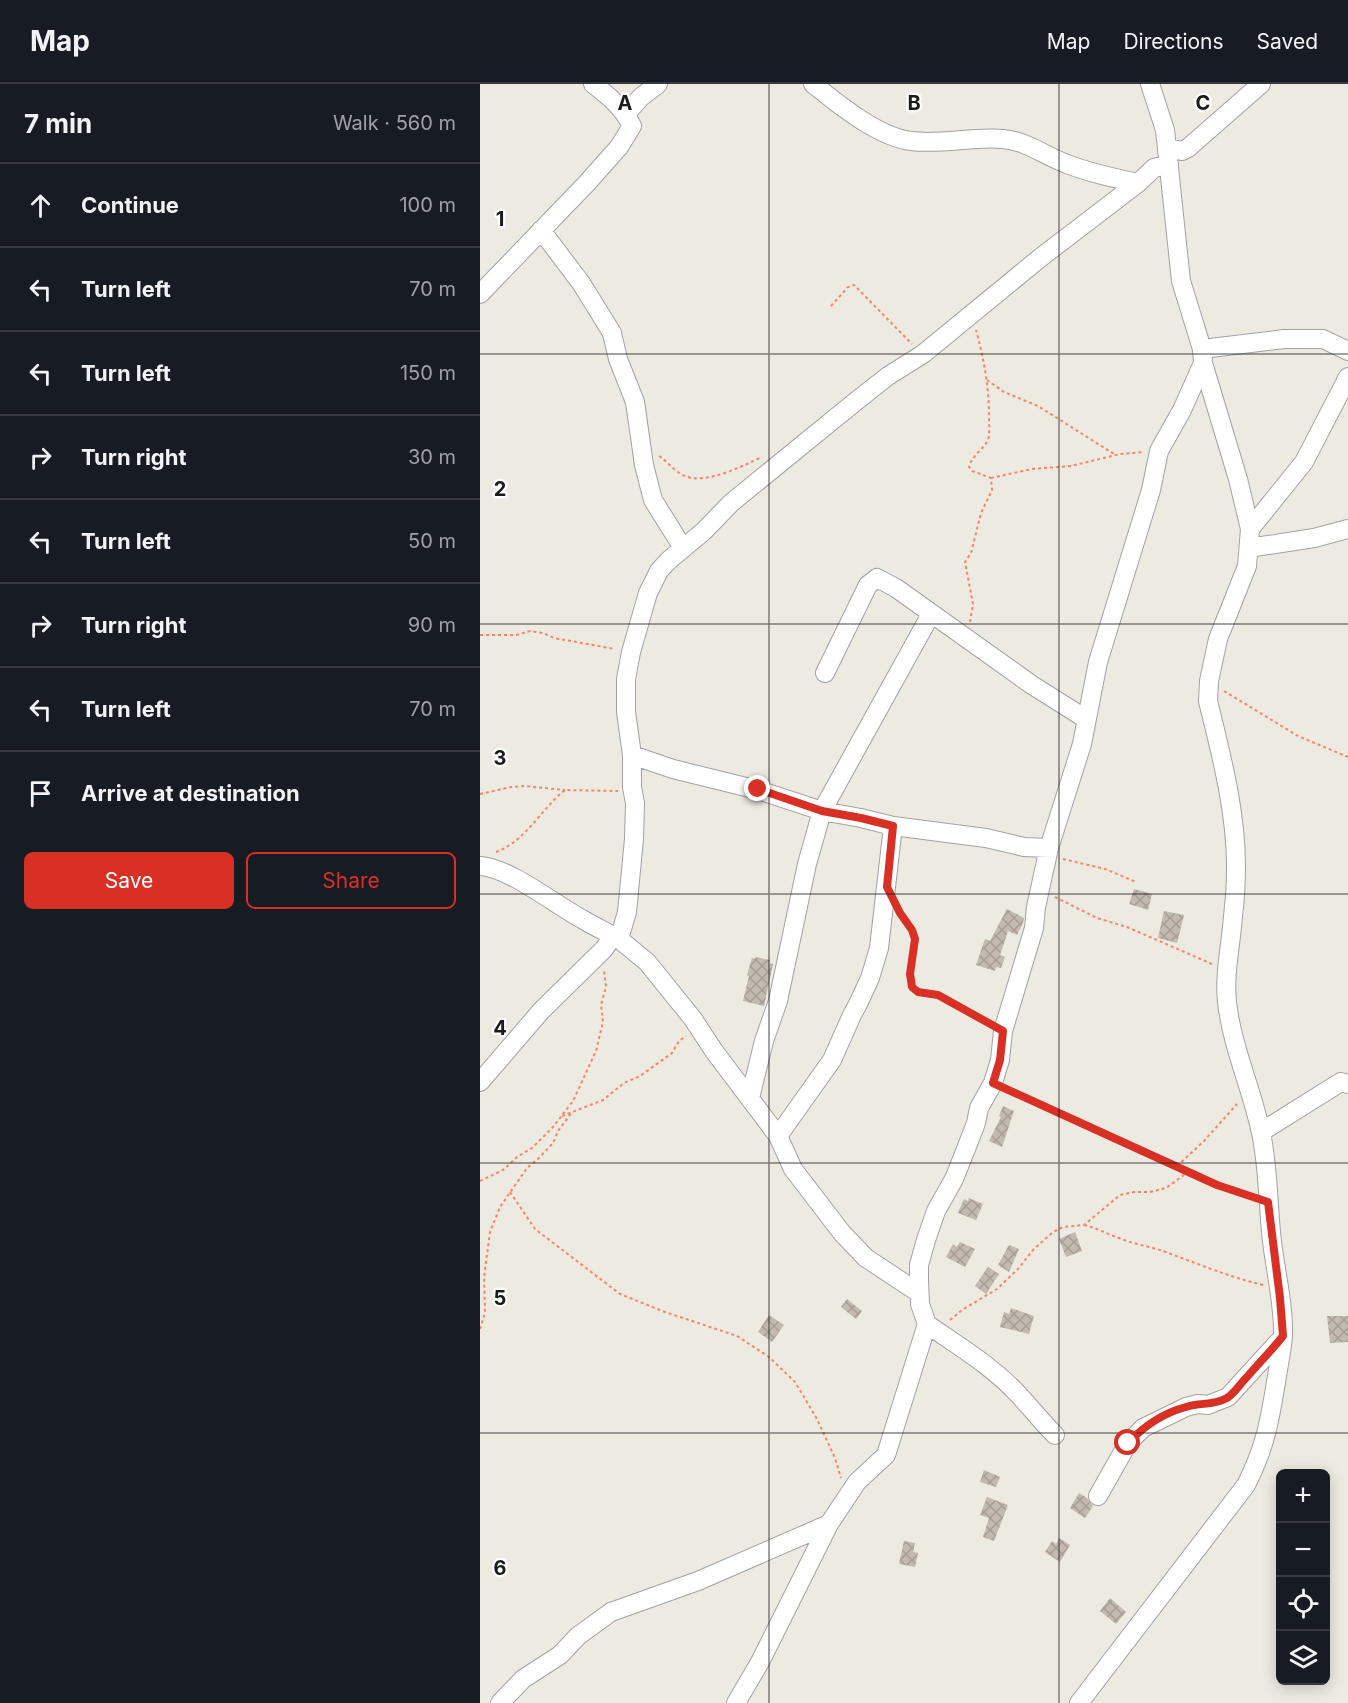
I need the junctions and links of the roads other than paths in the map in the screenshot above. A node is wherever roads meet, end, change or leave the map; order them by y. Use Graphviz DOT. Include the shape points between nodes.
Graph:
graph roads {
  1 [pos="593,84"];
  2 [pos="658,84"];
  3 [pos="813,84"];
  4 [pos="1150,84"];
  5 [pos="1261,84"];
  6 [pos="626,114"];
  7 [pos="1168,156"];
  8 [pos="1138,183"];
  9 [pos="541,230"];
  10 [pos="480,294"];
  11 [pos="1348,351"];
  12 [pos="1202,356"];
  13 [pos="1348,377"];
  14 [pos="1250,529"];
  15 [pos="1348,529"];
  16 [pos="683,548"];
  17 [pos="1250,548"];
  18 [pos="931,614"];
  19 [pos="825,673"];
  20 [pos="1086,718"];
  21 [pos="632,755"];
  22 [pos="822,811"];
  23 [pos="893,826"];
  24 [pos="1049,852"];
  25 [pos="486,860"];
  26 [pos="612,941"];
  27 [pos="480,1082"];
  28 [pos="1348,1084"];
  29 [pos="750,1098"];
  30 [pos="1261,1132"];
  31 [pos="778,1137"];
  32 [pos="920,1293"];
  33 [pos="931,1327"];
  34 [pos="1283,1336"];
  35 [pos="1055,1435"];
  36 [pos="1098,1496"];
  37 [pos="829,1524"];
  38 [pos="500,1703"];
  39 [pos="736,1703"];
  40 [pos="1079,1703"];
  1 -- 6 [label="street"];
  2 -- 6 [label="street"];
  3 -- 8 [label="street" via="877,129 910,141 1003,139 1025,144 1098,175"];
  4 -- 7 [label="street" via="1165,130"];
  5 -- 7 [label="street" via="1188,148"];
  6 -- 9 [label="street" via="632,126 619,147"];
  7 -- 8 [label="street"];
  7 -- 12 [label="street" via="1181,281"];
  8 -- 16 [label="street" via="923,354 855,402 731,503"];
  9 -- 10 [label="street"];
  9 -- 16 [label="street" via="612,333 635,402 640,446 653,500"];
  11 -- 12 [label="street" via="1323,339 1284,339"];
  12 -- 14 [label="street"];
  12 -- 20 [label="street" via="1182,410 1159,451 1098,662"];
  13 -- 14 [label="street" via="1304,462"];
  14 -- 17 [label="street"];
  15 -- 17 [label="street"];
  16 -- 21 [label="street" via="659,571 648,593 631,652 626,712"];
  17 -- 30 [label="street" via="1247,566 1218,639 1208,701 1233,819 1236,864 1226,990 1229,1024"];
  18 -- 19 [label="street" via="882,580 874,579"];
  18 -- 20 [label="street"];
  18 -- 22 [label="street"];
  20 -- 24 [label="street" via="1082,744"];
  21 -- 22 [label="street" via="758,789"];
  21 -- 26 [label="street" via="635,803 631,884 627,912"];
  22 -- 23 [label="street"];
  22 -- 29 [label="street" via="778,1001"];
  23 -- 24 [label="street" via="986,838"];
  23 -- 31 [label="street" via="879,948 870,978 832,1060"];
  24 -- 32 [label="street" via="1034,928 1003,1031 1000,1060 954,1179 936,1211 919,1265"];
  25 -- 26 [label="street" via="491,867"];
  26 -- 27 [label="street" via="542,1011"];
  26 -- 29 [label="street" via="647,962"];
  28 -- 30 [label="street" via="1341,1082"];
  29 -- 31 [label="street"];
  30 -- 34 [label="street"];
  31 -- 32 [label="street" via="793,1169 842,1233 867,1258"];
  32 -- 33 [label="street" via="920,1304"];
  33 -- 35 [label="street" via="1001,1379"];
  33 -- 37 [label="street" via="886,1455 857,1482"];
  34 -- 36 [label="street" via="1228,1397 1208,1406 1186,1407 1143,1428 1128,1443"];
  34 -- 40 [label="street" via="1269,1429 1246,1485"];
  37 -- 38 [label="street" via="698,1581 611,1612 560,1655 523,1679"];
  37 -- 39 [label="street"];
}
